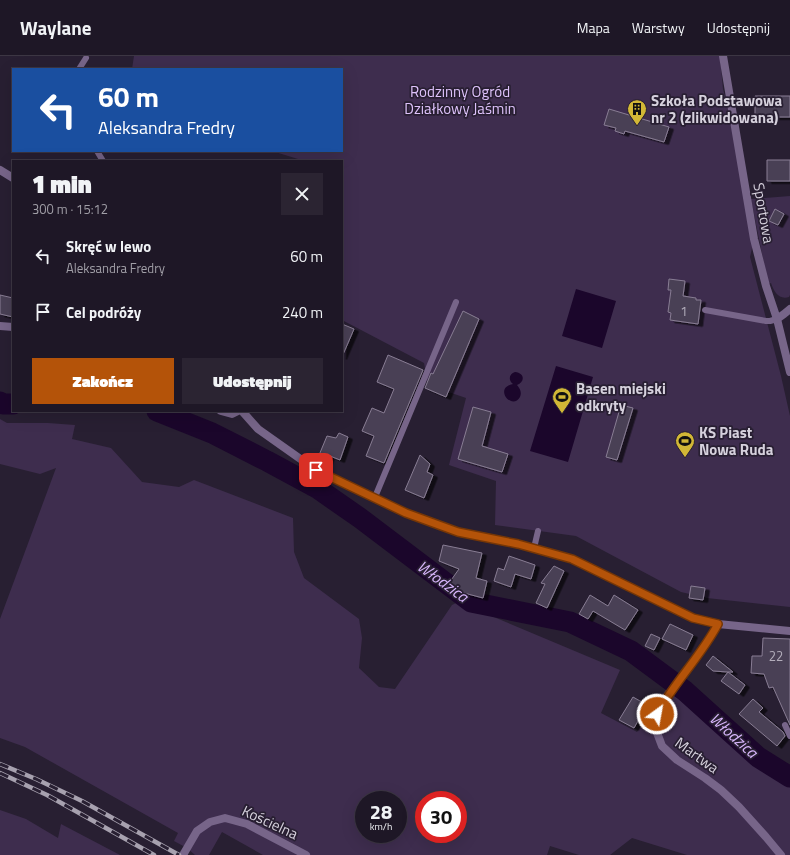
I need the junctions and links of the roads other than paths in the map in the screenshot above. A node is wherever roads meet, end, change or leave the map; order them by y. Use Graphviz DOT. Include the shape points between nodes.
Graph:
graph roads {
  1 [pos="723,56"];
  2 [pos="86,58"];
  3 [pos="80,68"];
  4 [pos="0,170"];
  5 [pos="12,177"];
  6 [pos="456,302"];
  7 [pos="790,309"];
  8 [pos="705,310"];
  9 [pos="777,318"];
  10 [pos="0,326"];
  11 [pos="12,327"];
  12 [pos="790,372"];
  13 [pos="225,412"];
  14 [pos="236,412"];
  15 [pos="243,412"];
  16 [pos="375,497"];
  17 [pos="538,531"];
  18 [pos="534,548"];
  19 [pos="718,624"];
  20 [pos="790,631"];
  21 [pos="785,725"];
  22 [pos="790,736"];
  23 [pos="185,852"];
  24 [pos="306,855"];
  25 [pos="781,855"];
  1 -- 9 [label="street, Sportowa" via="754,239"];
  2 -- 3 [label="lane"];
  4 -- 5 [label="street"];
  6 -- 16 [label="lane"];
  7 -- 9 [label="street"];
  8 -- 9 [label="lane" via="766,322"];
  9 -- 12 [label="street, Sportowa"];
  10 -- 11 [label="street"];
  13 -- 14 [label="street"];
  15 -- 16 [label="street" via="258,429 316,470"];
  16 -- 18 [label="street" via="406,513 458,532"];
  17 -- 18 [label="lane"];
  18 -- 19 [label="street" via="572,559 693,618"];
  19 -- 20 [label="street"];
  19 -- 25 [label="street, Martwa" via="664,702 657,714 656,730 662,746 677,760 721,790"];
  21 -- 22 [label="lane"];
  23 -- 24 [label="street, Kościelna" via="197,831 210,822 225,818 247,824"];
}
